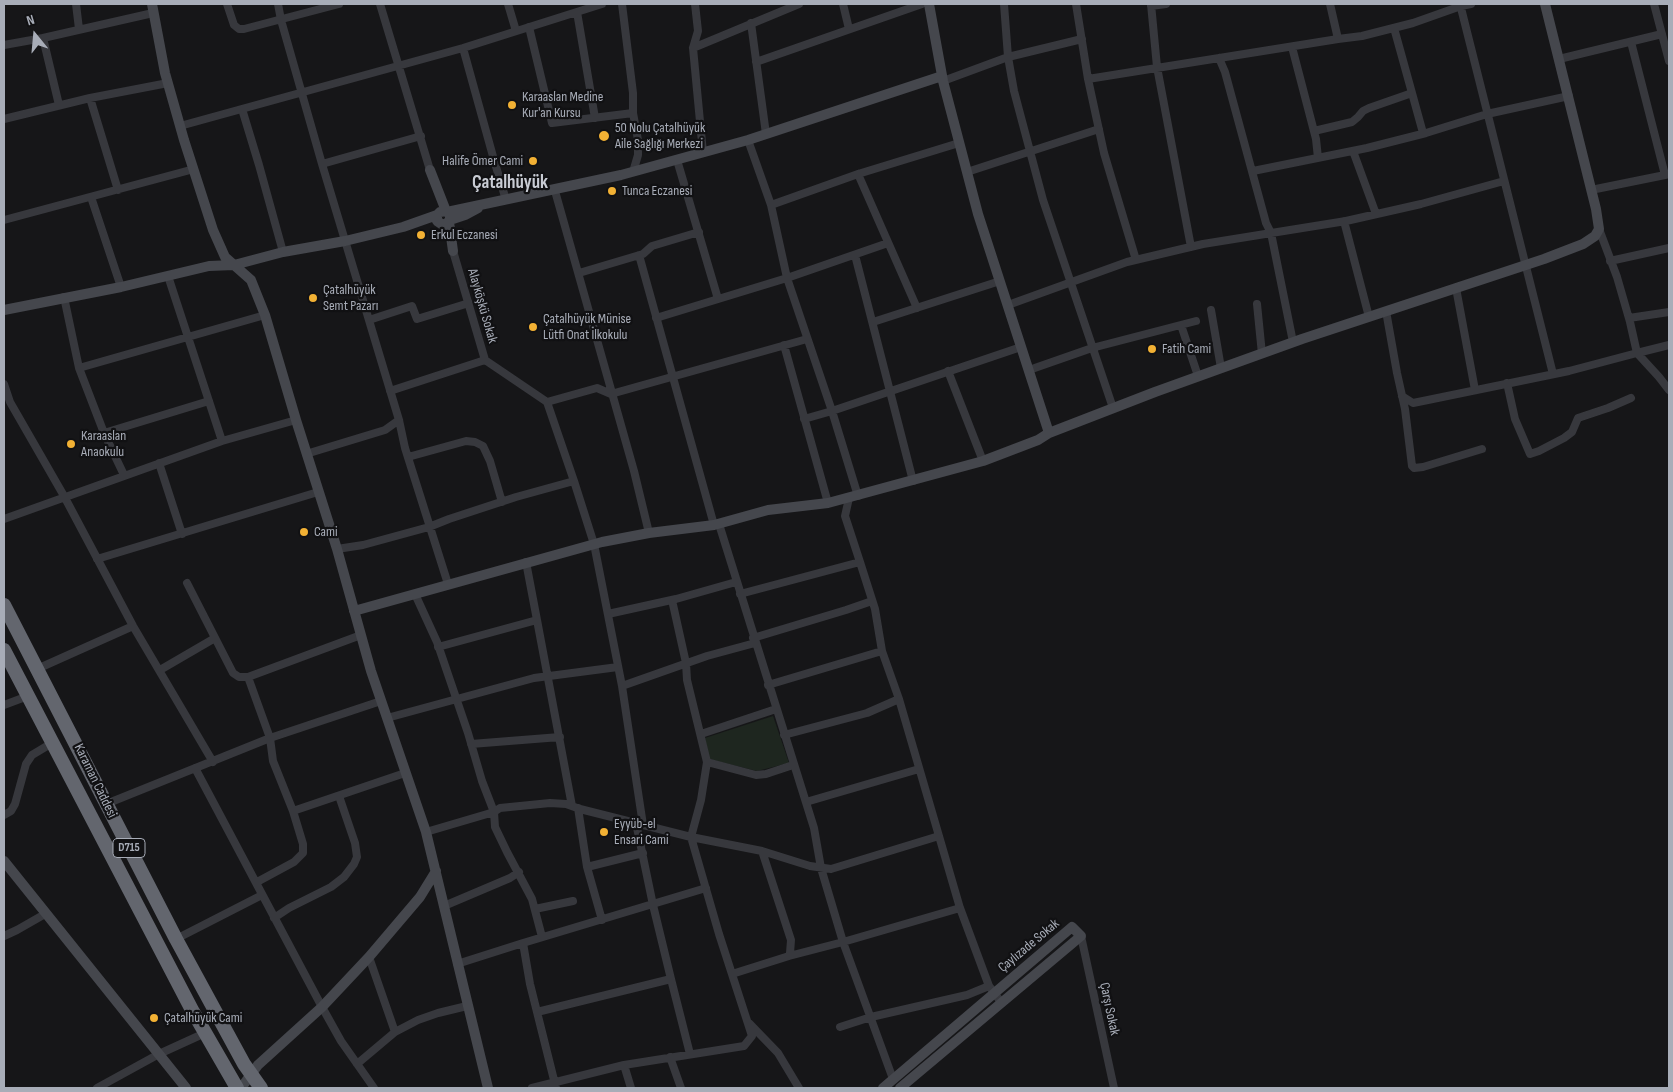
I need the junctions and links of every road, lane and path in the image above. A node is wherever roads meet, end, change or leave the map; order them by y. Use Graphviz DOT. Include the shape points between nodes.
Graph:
graph roads {
  1 [pos="76,4"];
  2 [pos="227,4"];
  3 [pos="278,4"];
  4 [pos="302,4"];
  5 [pos="339,4"];
  6 [pos="380,4"];
  7 [pos="508,4"];
  8 [pos="602,4"];
  9 [pos="622,4"];
  10 [pos="695,4"];
  11 [pos="799,4"];
  12 [pos="843,4"];
  13 [pos="922,4"];
  14 [pos="929,4"];
  15 [pos="1004,4"];
  16 [pos="1076,4"];
  17 [pos="1166,4"];
  18 [pos="1330,4"];
  19 [pos="1472,4"];
  20 [pos="1545,4"];
  21 [pos="1654,4"];
  22 [pos="1151,5"];
  23 [pos="1460,5"];
  24 [pos="152,8"];
  25 [pos="577,12"];
  26 [pos="305,13"];
  27 [pos="281,20"];
  28 [pos="751,23"];
  29 [pos="529,27"];
  30 [pos="1394,28"];
  31 [pos="79,29"];
  32 [pos="849,29"];
  33 [pos="516,31"];
  34 [pos="1662,34"];
  35 [pos="43,38"];
  36 [pos="1082,39"];
  37 [pos="1338,39"];
  38 [pos="1631,42"];
  39 [pos="4,45"];
  40 [pos="1292,47"];
  41 [pos="463,48"];
  42 [pos="693,48"];
  43 [pos="1008,58"];
  44 [pos="1219,58"];
  45 [pos="1559,59"];
  46 [pos="1669,61"];
  47 [pos="756,62"];
  48 [pos="399,65"];
  49 [pos="1157,67"];
  50 [pos="943,78"];
  51 [pos="1088,79"];
  52 [pos="168,83"];
  53 [pos="301,93"];
  54 [pos="1412,93"];
  55 [pos="1569,96"];
  56 [pos="90,98"];
  57 [pos="59,105"];
  58 [pos="242,109"];
  59 [pos="633,113"];
  60 [pos="1487,114"];
  61 [pos="595,118"];
  62 [pos="4,119"];
  63 [pos="180,126"];
  64 [pos="1099,129"];
  65 [pos="1314,131"];
  66 [pos="766,134"];
  67 [pos="1423,134"];
  68 [pos="421,136"];
  69 [pos="748,140"];
  70 [pos="959,143"];
  71 [pos="1354,151"];
  72 [pos="1030,152"];
  73 [pos="703,153"];
  74 [pos="1318,158"];
  75 [pos="677,160"];
  76 [pos="322,164"];
  77 [pos="194,169"];
  78 [pos="430,170"];
  79 [pos="1252,171"];
  80 [pos="634,172"];
  81 [pos="967,172"];
  82 [pos="858,174"];
  83 [pos="1667,174"];
  84 [pos="1504,181"];
  85 [pos="118,190"];
  86 [pos="1591,190"];
  87 [pos="555,191"];
  88 [pos="92,198"];
  89 [pos="506,200"];
  90 [pos="771,205"];
  91 [pos="1376,214"];
  92 [pos="443,218"];
  93 [pos="4,220"];
  94 [pos="1344,221"];
  95 [pos="1599,229"];
  96 [pos="699,232"];
  97 [pos="1271,232"];
  98 [pos="345,241"];
  99 [pos="888,243"];
  100 [pos="1191,247"];
  101 [pos="1669,248"];
  102 [pos="283,252"];
  103 [pos="453,252"];
  104 [pos="855,255"];
  105 [pos="639,256"];
  106 [pos="1136,260"];
  107 [pos="1610,261"];
  108 [pos="234,265"];
  109 [pos="1526,265"];
  110 [pos="579,273"];
  111 [pos="168,276"];
  112 [pos="787,278"];
  113 [pos="1000,281"];
  114 [pos="1070,282"];
  115 [pos="120,287"];
  116 [pos="1456,288"];
  117 [pos="64,297"];
  118 [pos="718,299"];
  119 [pos="469,303"];
  120 [pos="1257,304"];
  121 [pos="1008,305"];
  122 [pos="918,308"];
  123 [pos="4,310"];
  124 [pos="1211,310"];
  125 [pos="1386,311"];
  126 [pos="1669,312"];
  127 [pos="265,315"];
  128 [pos="1369,317"];
  129 [pos="656,318"];
  130 [pos="1629,318"];
  131 [pos="369,320"];
  132 [pos="1196,321"];
  133 [pos="873,322"];
  134 [pos="1181,325"];
  135 [pos="188,337"];
  136 [pos="807,339"];
  137 [pos="1293,342"];
  138 [pos="784,345"];
  139 [pos="1669,345"];
  140 [pos="1021,347"];
  141 [pos="1092,348"];
  142 [pos="1637,353"];
  143 [pos="1262,354"];
  144 [pos="485,360"];
  145 [pos="78,368"];
  146 [pos="1221,368"];
  147 [pos="1029,370"];
  148 [pos="948,371"];
  149 [pos="1553,374"];
  150 [pos="1198,376"];
  151 [pos="672,377"];
  152 [pos="4,384"];
  153 [pos="1507,384"];
  154 [pos="1475,390"];
  155 [pos="1669,390"];
  156 [pos="390,391"];
  157 [pos="891,391"];
  158 [pos="611,394"];
  159 [pos="1402,396"];
  160 [pos="1631,398"];
  161 [pos="209,401"];
  162 [pos="548,402"];
  163 [pos="1113,408"];
  164 [pos="832,411"];
  165 [pos="804,419"];
  166 [pos="296,420"];
  167 [pos="399,420"];
  168 [pos="104,433"];
  169 [pos="1049,433"];
  170 [pos="222,441"];
  171 [pos="1482,450"];
  172 [pos="306,454"];
  173 [pos="408,458"];
  174 [pos="983,461"];
  175 [pos="158,463"];
  176 [pos="124,475"];
  177 [pos="574,481"];
  178 [pos="913,481"];
  179 [pos="318,492"];
  180 [pos="64,496"];
  181 [pos="853,497"];
  182 [pos="502,502"];
  183 [pos="828,503"];
  184 [pos="4,518"];
  185 [pos="716,524"];
  186 [pos="430,527"];
  187 [pos="650,533"];
  188 [pos="182,534"];
  189 [pos="594,544"];
  190 [pos="337,549"];
  191 [pos="97,559"];
  192 [pos="526,562"];
  193 [pos="860,562"];
  194 [pos="736,582"];
  195 [pos="187,583"];
  196 [pos="448,584"];
  197 [pos="415,594"];
  198 [pos="740,594"];
  199 [pos="672,600"];
  200 [pos="872,601"];
  201 [pos="4,605"];
  202 [pos="354,611"];
  203 [pos="608,614"];
  204 [pos="537,620"];
  205 [pos="133,626"];
  206 [pos="361,635"];
  207 [pos="216,638"];
  208 [pos="754,640"];
  209 [pos="438,647"];
  210 [pos="4,650"];
  211 [pos="882,651"];
  212 [pos="686,663"];
  213 [pos="618,667"];
  214 [pos="37,669"];
  215 [pos="160,670"];
  216 [pos="549,676"];
  217 [pos="248,677"];
  218 [pos="768,685"];
  219 [pos="622,686"];
  220 [pos="28,696"];
  221 [pos="455,699"];
  222 [pos="899,699"];
  223 [pos="381,701"];
  224 [pos="4,705"];
  225 [pos="776,709"];
  226 [pos="387,718"];
  227 [pos="700,734"];
  228 [pos="784,734"];
  229 [pos="560,737"];
  230 [pos="270,738"];
  231 [pos="52,743"];
  232 [pos="471,744"];
  233 [pos="213,762"];
  234 [pos="707,762"];
  235 [pos="793,765"];
  236 [pos="196,768"];
  237 [pos="920,769"];
  238 [pos="406,773"];
  239 [pos="339,796"];
  240 [pos="806,802"];
  241 [pos="106,804"];
  242 [pos="575,807"];
  243 [pos="293,811"];
  244 [pos="494,812"];
  245 [pos="4,815"];
  246 [pos="639,824"];
  247 [pos="426,832"];
  248 [pos="690,836"];
  249 [pos="939,836"];
  250 [pos="762,851"];
  251 [pos="643,853"];
  252 [pos="5,864"];
  253 [pos="588,868"];
  254 [pos="821,868"];
  255 [pos="436,871"];
  256 [pos="519,872"];
  257 [pos="257,882"];
  258 [pos="706,888"];
  259 [pos="262,895"];
  260 [pos="573,901"];
  261 [pos="653,905"];
  262 [pos="444,906"];
  263 [pos="960,908"];
  264 [pos="535,909"];
  265 [pos="45,914"];
  266 [pos="274,918"];
  267 [pos="602,920"];
  268 [pos="4,936"];
  269 [pos="1081,936"];
  270 [pos="542,938"];
  271 [pos="176,939"];
  272 [pos="843,942"];
  273 [pos="523,943"];
  274 [pos="789,956"];
  275 [pos="369,957"];
  276 [pos="457,964"];
  277 [pos="732,974"];
  278 [pos="671,979"];
  279 [pos="991,989"];
  280 [pos="1001,1002"];
  281 [pos="467,1006"];
  282 [pos="322,1007"];
  283 [pos="537,1012"];
  284 [pos="870,1017"];
  285 [pos="748,1021"];
  286 [pos="840,1028"];
  287 [pos="395,1032"];
  288 [pos="205,1033"];
  289 [pos="158,1054"];
  290 [pos="690,1054"];
  291 [pos="670,1057"];
  292 [pos="357,1064"];
  293 [pos="624,1065"];
  294 [pos="251,1074"];
  295 [pos="893,1079"];
  296 [pos="555,1085"];
  297 [pos="98,1088"];
  298 [pos="186,1088"];
  299 [pos="239,1088"];
  300 [pos="261,1088"];
  301 [pos="374,1088"];
  302 [pos="488,1088"];
  303 [pos="532,1088"];
  304 [pos="631,1088"];
  305 [pos="681,1088"];
  306 [pos="799,1088"];
  307 [pos="883,1088"];
  308 [pos="900,1088"];
  309 [pos="1114,1088"];
  1 -- 31 [label="street"];
  2 -- 27 [label="street" via="234,25 239,29"];
  3 -- 27 [label="street"];
  4 -- 26 [label="street"];
  5 -- 26 [label="street"];
  6 -- 48 [label="street"];
  7 -- 33 [label="street"];
  8 -- 25 [label="street"];
  9 -- 59 [label="street"];
  10 -- 42 [label="street" via="698,31"];
  11 -- 28 [label="street"];
  12 -- 32 [label="street"];
  13 -- 32 [label="street"];
  14 -- 50 [label="street"];
  15 -- 43 [label="street"];
  16 -- 36 [label="street"];
  17 -- 22 [label="street"];
  18 -- 37 [label="street"];
  19 -- 23 [label="street"];
  20 -- 45 [label="street"];
  21 -- 34 [label="street"];
  22 -- 49 [label="street"];
  23 -- 30 [label="street"];
  23 -- 60 [label="street"];
  24 -- 31 [label="street"];
  24 -- 52 [label="street"];
  25 -- 29 [label="street"];
  25 -- 61 [label="street"];
  26 -- 27 [label="street"];
  27 -- 53 [label="street"];
  28 -- 42 [label="street"];
  28 -- 47 [label="street"];
  29 -- 33 [label="street"];
  29 -- 61 [label="street" via="552,123"];
  30 -- 37 [label="street"];
  30 -- 54 [label="street"];
  31 -- 35 [label="street"];
  32 -- 47 [label="street"];
  33 -- 41 [label="street"];
  34 -- 38 [label="street"];
  34 -- 46 [label="street"];
  35 -- 39 [label="street"];
  35 -- 57 [label="street"];
  36 -- 43 [label="street"];
  36 -- 51 [label="street"];
  37 -- 40 [label="street"];
  38 -- 45 [label="street"];
  38 -- 83 [label="street"];
  40 -- 44 [label="street"];
  40 -- 65 [label="street"];
  41 -- 48 [label="street"];
  41 -- 89 [label="street"];
  42 -- 73 [label="street"];
  43 -- 50 [label="street"];
  43 -- 72 [label="street"];
  44 -- 49 [label="street"];
  44 -- 79 [label="street"];
  45 -- 55 [label="street"];
  47 -- 66 [label="street"];
  48 -- 53 [label="street"];
  48 -- 68 [label="street"];
  49 -- 51 [label="street"];
  49 -- 100 [label="street"];
  50 -- 66 [label="street"];
  50 -- 70 [label="street"];
  51 -- 64 [label="street"];
  52 -- 56 [label="street"];
  52 -- 63 [label="street"];
  53 -- 58 [label="street"];
  53 -- 76 [label="street"];
  54 -- 65 [label="street" via="1369,108 1352,122"];
  54 -- 67 [label="street"];
  55 -- 60 [label="street"];
  55 -- 86 [label="street"];
  56 -- 57 [label="street"];
  56 -- 85 [label="street"];
  57 -- 62 [label="street"];
  58 -- 63 [label="street"];
  58 -- 102 [label="street"];
  59 -- 61 [label="street"];
  59 -- 80 [label="street" via="638,140"];
  60 -- 67 [label="street"];
  60 -- 84 [label="street"];
  63 -- 77 [label="street"];
  64 -- 72 [label="street"];
  64 -- 106 [label="street"];
  65 -- 74 [label="street"];
  66 -- 69 [label="street"];
  67 -- 71 [label="street"];
  68 -- 76 [label="street"];
  68 -- 78 [label="street"];
  69 -- 73 [label="street"];
  69 -- 90 [label="street"];
  70 -- 81 [label="street"];
  70 -- 82 [label="street"];
  71 -- 74 [label="street"];
  71 -- 91 [label="street"];
  72 -- 81 [label="street"];
  72 -- 114 [label="street"];
  73 -- 75 [label="street"];
  74 -- 79 [label="street"];
  75 -- 80 [label="street"];
  75 -- 96 [label="street"];
  76 -- 98 [label="street"];
  77 -- 85 [label="street"];
  77 -- 108 [label="street" via="213,230 225,258"];
  78 -- 92 [label="street"];
  79 -- 97 [label="street"];
  80 -- 87 [label="street"];
  81 -- 113 [label="street"];
  82 -- 90 [label="street"];
  82 -- 99 [label="street"];
  83 -- 86 [label="street"];
  84 -- 91 [label="street"];
  84 -- 109 [label="street"];
  85 -- 88 [label="street"];
  86 -- 95 [label="street"];
  87 -- 89 [label="street"];
  87 -- 110 [label="street"];
  88 -- 93 [label="street"];
  88 -- 115 [label="street"];
  89 -- 92 [label="street" via="465,215"];
  90 -- 112 [label="street"];
  91 -- 94 [label="street"];
  92 -- 98 [label="street"];
  92 -- 103 [label="street"];
  94 -- 97 [label="street"];
  94 -- 128 [label="street"];
  95 -- 107 [label="street"];
  95 -- 109 [label="street" via="1583,244"];
  96 -- 105 [label="street" via="652,246"];
  96 -- 118 [label="street"];
  97 -- 100 [label="street"];
  97 -- 137 [label="street"];
  98 -- 102 [label="street"];
  98 -- 131 [label="street"];
  99 -- 104 [label="street"];
  99 -- 122 [label="street"];
  100 -- 106 [label="street"];
  101 -- 107 [label="street"];
  102 -- 108 [label="street"];
  103 -- 119 [label="street, Alayköşkü Sokak"];
  104 -- 112 [label="street"];
  104 -- 133 [label="street"];
  105 -- 110 [label="street"];
  105 -- 129 [label="street"];
  106 -- 114 [label="street"];
  107 -- 130 [label="street"];
  108 -- 111 [label="street" via="209,266"];
  108 -- 127 [label="street" via="251,280"];
  109 -- 116 [label="street"];
  109 -- 149 [label="street"];
  110 -- 158 [label="street"];
  111 -- 115 [label="street"];
  111 -- 135 [label="street"];
  112 -- 118 [label="street"];
  112 -- 136 [label="street"];
  113 -- 121 [label="street"];
  113 -- 122 [label="street"];
  114 -- 121 [label="street"];
  114 -- 141 [label="street"];
  115 -- 117 [label="street"];
  116 -- 125 [label="street"];
  116 -- 154 [label="street"];
  117 -- 123 [label="street"];
  117 -- 145 [label="street"];
  118 -- 129 [label="street"];
  119 -- 131 [label="street" via="417,319 412,306"];
  119 -- 144 [label="street, Alayköşkü Sokak"];
  120 -- 143 [label="street"];
  121 -- 140 [label="street"];
  122 -- 133 [label="street"];
  124 -- 146 [label="street"];
  125 -- 128 [label="street"];
  125 -- 159 [label="street"];
  126 -- 130 [label="street"];
  127 -- 135 [label="street"];
  127 -- 166 [label="street"];
  128 -- 137 [label="street"];
  129 -- 151 [label="street"];
  130 -- 142 [label="street"];
  131 -- 156 [label="street"];
  132 -- 134 [label="street"];
  133 -- 157 [label="street"];
  134 -- 141 [label="street"];
  134 -- 150 [label="street"];
  135 -- 145 [label="street"];
  135 -- 161 [label="street"];
  136 -- 138 [label="street"];
  136 -- 164 [label="street"];
  137 -- 143 [label="street"];
  138 -- 151 [label="street"];
  138 -- 165 [label="street"];
  139 -- 142 [label="street"];
  140 -- 147 [label="street"];
  140 -- 148 [label="street"];
  141 -- 147 [label="street"];
  141 -- 163 [label="street"];
  142 -- 149 [label="street"];
  142 -- 155 [label="street"];
  143 -- 146 [label="street"];
  144 -- 156 [label="street"];
  144 -- 162 [label="street, Alayköşkü Sokak"];
  145 -- 168 [label="street"];
  146 -- 150 [label="street"];
  147 -- 169 [label="street"];
  148 -- 157 [label="street"];
  148 -- 174 [label="street"];
  149 -- 153 [label="street"];
  150 -- 163 [label="street"];
  151 -- 158 [label="street"];
  151 -- 185 [label="street"];
  152 -- 180 [label="street" via="10,402"];
  153 -- 154 [label="street"];
  153 -- 160 [label="street" via="1515,418 1530,454 1564,438 1572,432 1578,418"];
  154 -- 159 [label="street" via="1413,402"];
  156 -- 167 [label="street"];
  157 -- 164 [label="street"];
  157 -- 178 [label="street"];
  158 -- 162 [label="street" via="597,388"];
  158 -- 187 [label="street"];
  159 -- 171 [label="street" via="1414,468"];
  161 -- 168 [label="street"];
  161 -- 170 [label="street"];
  162 -- 177 [label="street"];
  163 -- 169 [label="street"];
  164 -- 165 [label="street"];
  164 -- 181 [label="street"];
  165 -- 183 [label="street"];
  166 -- 170 [label="street"];
  166 -- 172 [label="street"];
  167 -- 172 [label="street" via="385,430"];
  167 -- 173 [label="street"];
  168 -- 176 [label="street"];
  169 -- 174 [label="street"];
  170 -- 175 [label="street"];
  172 -- 179 [label="street"];
  173 -- 182 [label="street" via="466,441 484,446"];
  173 -- 186 [label="street"];
  174 -- 178 [label="street"];
  175 -- 176 [label="street"];
  175 -- 188 [label="street"];
  176 -- 180 [label="street"];
  177 -- 182 [label="street"];
  177 -- 189 [label="street"];
  178 -- 181 [label="street"];
  179 -- 188 [label="street"];
  179 -- 190 [label="street"];
  180 -- 184 [label="street"];
  180 -- 191 [label="street"];
  181 -- 183 [label="street"];
  181 -- 193 [label="street" via="845,516"];
  182 -- 186 [label="street"];
  183 -- 185 [label="street" via="768,510"];
  185 -- 187 [label="street"];
  185 -- 194 [label="street"];
  186 -- 190 [label="street"];
  186 -- 196 [label="street"];
  187 -- 189 [label="street"];
  188 -- 191 [label="street"];
  189 -- 192 [label="street"];
  189 -- 203 [label="street"];
  190 -- 202 [label="street"];
  191 -- 205 [label="street"];
  192 -- 196 [label="street"];
  192 -- 204 [label="street"];
  193 -- 198 [label="street"];
  193 -- 200 [label="street"];
  194 -- 198 [label="street"];
  194 -- 199 [label="street"];
  195 -- 207 [label="street"];
  196 -- 197 [label="street"];
  197 -- 202 [label="street"];
  197 -- 209 [label="street"];
  198 -- 208 [label="street"];
  199 -- 203 [label="street"];
  199 -- 212 [label="street"];
  200 -- 208 [label="street"];
  200 -- 211 [label="street"];
  201 -- 214 [label="highway, Karaman Caddesi / D715"];
  202 -- 206 [label="street"];
  203 -- 213 [label="street"];
  204 -- 209 [label="street"];
  204 -- 216 [label="street"];
  205 -- 214 [label="street"];
  205 -- 215 [label="street"];
  206 -- 217 [label="street"];
  206 -- 223 [label="street"];
  207 -- 215 [label="street"];
  207 -- 217 [label="street" via="233,673"];
  208 -- 212 [label="street"];
  208 -- 218 [label="street"];
  209 -- 221 [label="street"];
  210 -- 220 [label="highway, Karaman Caddesi / D715"];
  211 -- 218 [label="street"];
  211 -- 222 [label="street"];
  212 -- 219 [label="street"];
  212 -- 227 [label="street"];
  213 -- 216 [label="street"];
  213 -- 219 [label="street"];
  214 -- 241 [label="highway, Karaman Caddesi / D715"];
  215 -- 233 [label="street"];
  216 -- 221 [label="street"];
  216 -- 229 [label="street"];
  217 -- 230 [label="street"];
  218 -- 225 [label="street"];
  219 -- 246 [label="street"];
  220 -- 224 [label="street"];
  220 -- 231 [label="highway, Karaman Caddesi / D715"];
  221 -- 226 [label="street"];
  221 -- 232 [label="street"];
  222 -- 228 [label="street" via="866,713"];
  222 -- 237 [label="street"];
  223 -- 226 [label="street"];
  223 -- 230 [label="street"];
  225 -- 227 [label="street"];
  225 -- 228 [label="street"];
  226 -- 238 [label="street"];
  227 -- 234 [label="street"];
  228 -- 235 [label="street"];
  229 -- 232 [label="street"];
  229 -- 242 [label="street"];
  230 -- 233 [label="street"];
  230 -- 243 [label="street" via="273,761"];
  231 -- 245 [label="street" via="32,755 26,764 15,804"];
  231 -- 288 [label="highway, Karaman Caddesi / D715"];
  232 -- 244 [label="street"];
  233 -- 236 [label="street"];
  234 -- 235 [label="street" via="756,775"];
  234 -- 248 [label="street" via="701,800"];
  235 -- 240 [label="street"];
  236 -- 241 [label="street"];
  236 -- 257 [label="street"];
  237 -- 240 [label="street"];
  237 -- 249 [label="street"];
  238 -- 239 [label="street"];
  238 -- 247 [label="street"];
  239 -- 243 [label="street"];
  239 -- 266 [label="street" via="355,843 357,858 354,864 331,887"];
  240 -- 254 [label="street"];
  241 -- 271 [label="highway, Karaman Caddesi / D715"];
  242 -- 244 [label="street" via="550,803 500,808"];
  242 -- 246 [label="street"];
  242 -- 253 [label="street"];
  243 -- 257 [label="street" via="304,844 303,853 294,862"];
  244 -- 247 [label="street"];
  244 -- 256 [label="street" via="495,827"];
  246 -- 248 [label="street"];
  246 -- 251 [label="street"];
  247 -- 255 [label="street"];
  248 -- 250 [label="street"];
  248 -- 258 [label="street"];
  249 -- 254 [label="street" via="831,869"];
  249 -- 263 [label="street"];
  250 -- 254 [label="street"];
  250 -- 274 [label="street" via="791,940"];
  251 -- 253 [label="street"];
  251 -- 261 [label="street"];
  252 -- 265 [label="street"];
  253 -- 267 [label="street"];
  254 -- 272 [label="street"];
  255 -- 262 [label="street"];
  255 -- 275 [label="street" via="420,897"];
  256 -- 262 [label="street"];
  256 -- 264 [label="street"];
  257 -- 259 [label="street"];
  258 -- 261 [label="street"];
  258 -- 277 [label="street"];
  259 -- 266 [label="street"];
  259 -- 271 [label="street"];
  260 -- 264 [label="street"];
  261 -- 267 [label="street"];
  261 -- 278 [label="street"];
  262 -- 276 [label="street"];
  263 -- 272 [label="street"];
  263 -- 279 [label="street"];
  264 -- 270 [label="street"];
  265 -- 268 [label="street"];
  265 -- 289 [label="street"];
  266 -- 282 [label="street"];
  267 -- 270 [label="street"];
  269 -- 279 [label="street, Çaylızade Sokak" via="1072,927"];
  269 -- 280 [label="street, Çaylızade Sokak"];
  269 -- 309 [label="street, Çarşı Sokak"];
  270 -- 273 [label="street"];
  271 -- 294 [label="highway, Karaman Caddesi / D715"];
  272 -- 274 [label="street"];
  272 -- 284 [label="street"];
  273 -- 276 [label="street"];
  273 -- 283 [label="street"];
  274 -- 277 [label="street"];
  275 -- 282 [label="street"];
  275 -- 287 [label="street"];
  276 -- 281 [label="street"];
  277 -- 285 [label="street"];
  278 -- 283 [label="street"];
  278 -- 290 [label="street"];
  279 -- 280 [label="street"];
  279 -- 284 [label="street"];
  279 -- 295 [label="street, Çaylızade Sokak"];
  280 -- 308 [label="street, Çaylızade Sokak"];
  281 -- 287 [label="street" via="418,1020"];
  281 -- 302 [label="street"];
  282 -- 292 [label="street"];
  282 -- 294 [label="street"];
  283 -- 296 [label="street"];
  284 -- 286 [label="street"];
  284 -- 295 [label="street"];
  285 -- 290 [label="street" via="752,1036 744,1046"];
  285 -- 306 [label="street" via="778,1053"];
  287 -- 292 [label="street"];
  288 -- 289 [label="street"];
  288 -- 299 [label="highway, Karaman Caddesi / D715"];
  289 -- 297 [label="street"];
  289 -- 298 [label="street"];
  290 -- 291 [label="street"];
  291 -- 293 [label="street"];
  291 -- 305 [label="street"];
  292 -- 301 [label="street"];
  293 -- 296 [label="street"];
  293 -- 304 [label="street"];
  294 -- 299 [label="street"];
  294 -- 300 [label="highway, Karaman Caddesi / D715"];
  295 -- 307 [label="street, Çaylızade Sokak"];
  296 -- 303 [label="street"];
}
